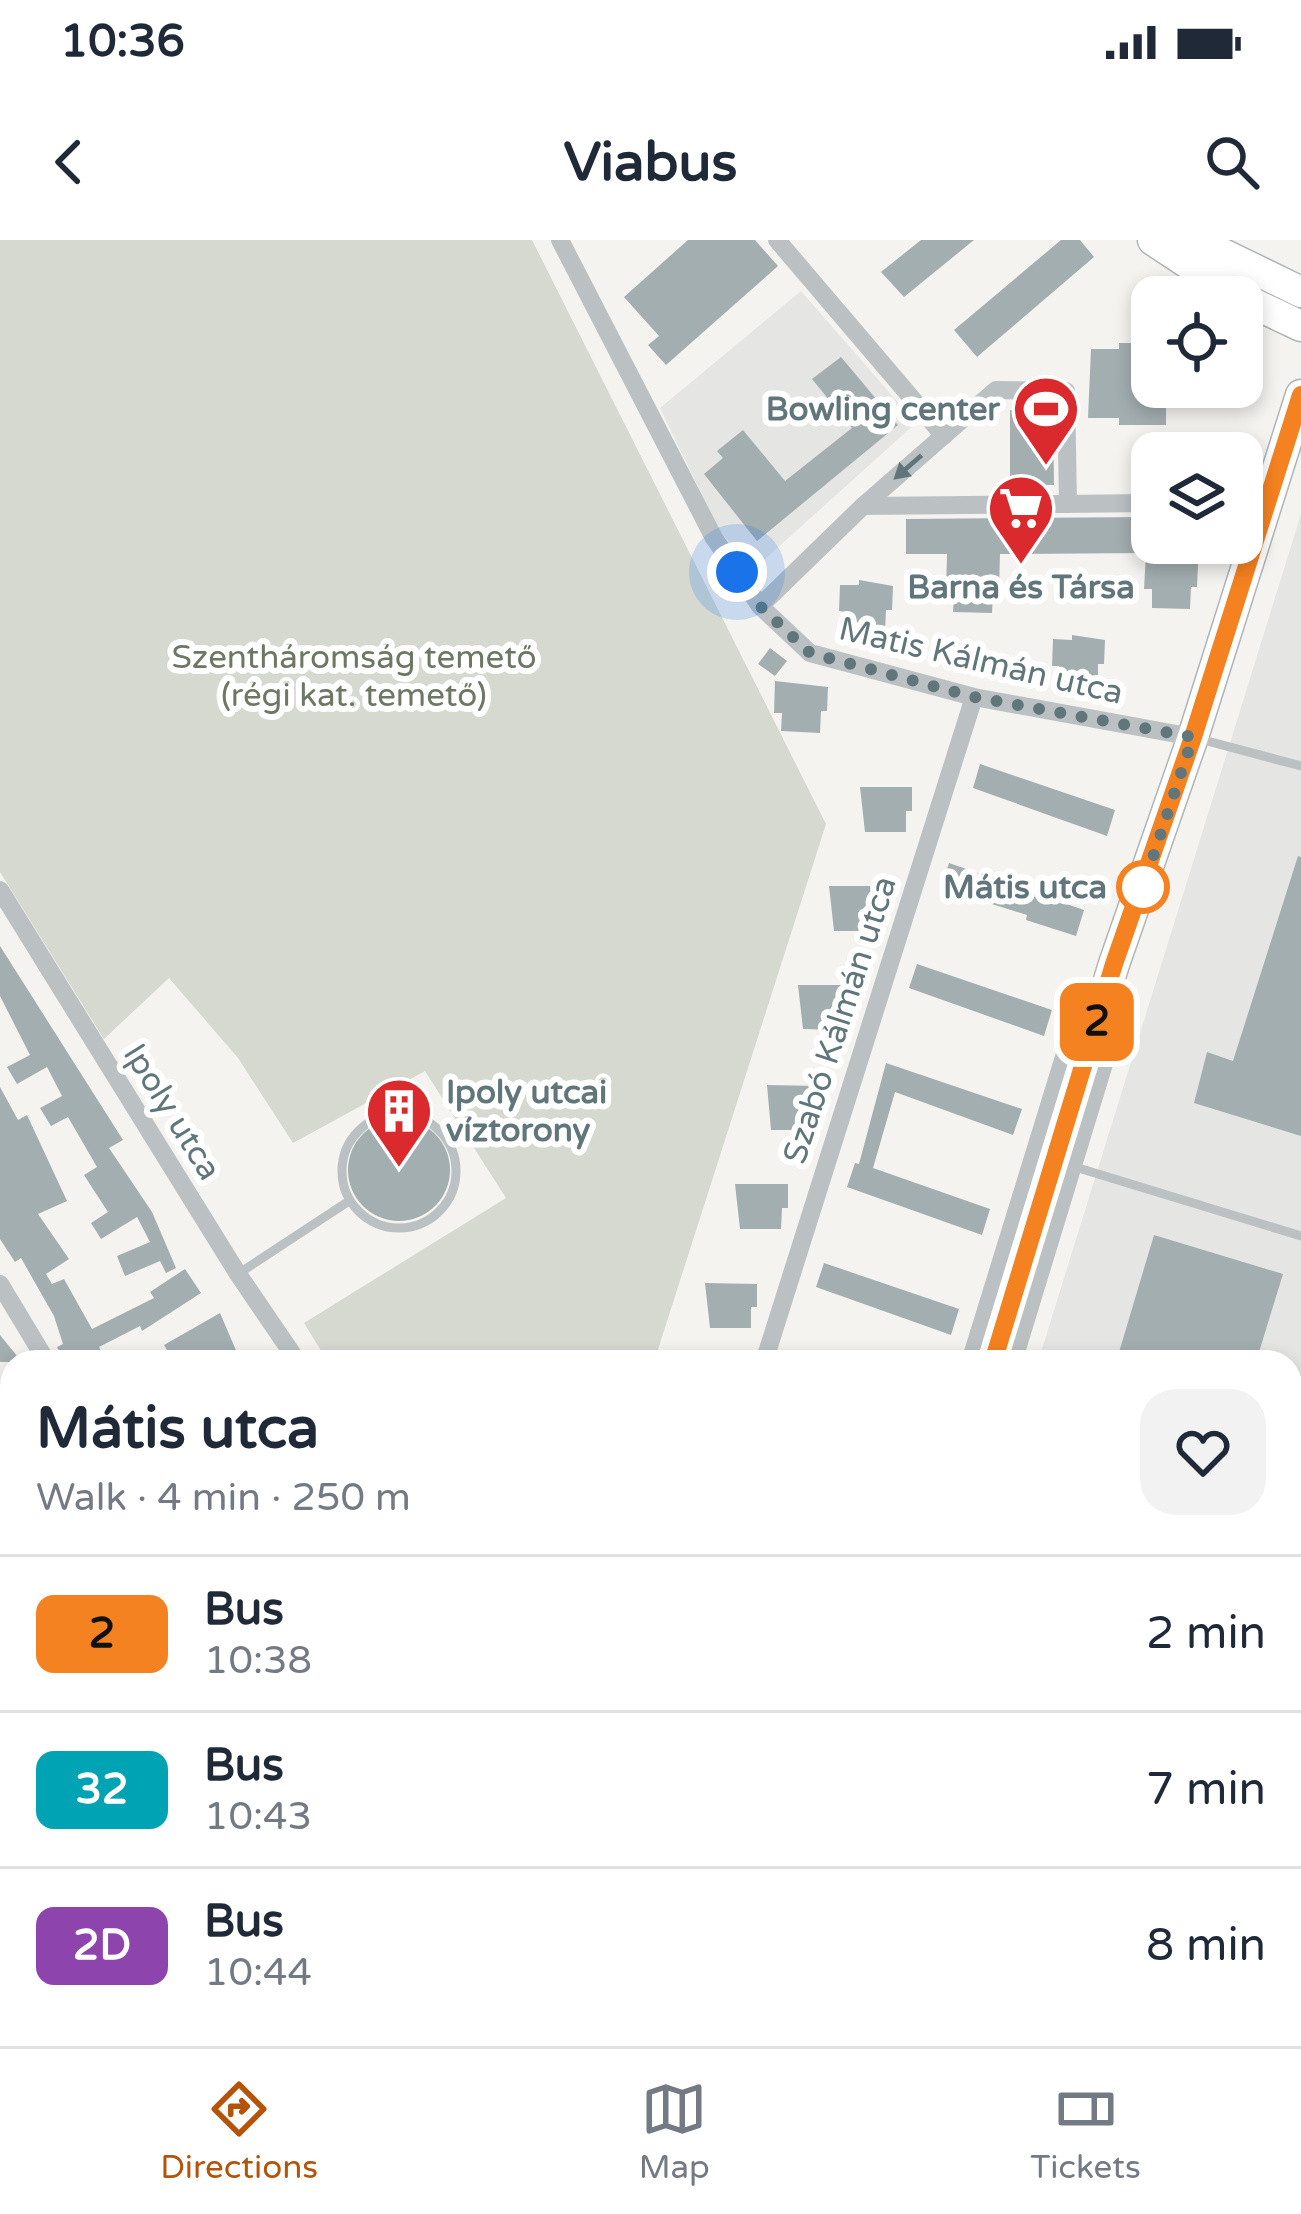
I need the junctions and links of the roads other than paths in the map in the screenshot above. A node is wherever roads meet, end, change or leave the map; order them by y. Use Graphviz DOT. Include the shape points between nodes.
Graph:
graph roads {
  1 [pos="560,240"];
  2 [pos="778,240"];
  3 [pos="1154,240"];
  4 [pos="1194,240"];
  5 [pos="1208,276"];
  6 [pos="1301,292"];
  7 [pos="1263,308"];
  8 [pos="1301,326"];
  9 [pos="1301,395"];
  10 [pos="944,436"];
  11 [pos="1263,481"];
  12 [pos="1131,502"];
  13 [pos="1068,504"];
  14 [pos="863,506"];
  15 [pos="1238,564"];
  16 [pos="760,606"];
  17 [pos="974,697"];
  18 [pos="1193,737"];
  19 [pos="1301,766"];
  20 [pos="0,890"];
  21 [pos="1114,964"];
  22 [pos="1072,1166"];
  23 [pos="349,1201"];
  24 [pos="1301,1236"];
  25 [pos="238,1274"];
  26 [pos="0,1284"];
  27 [pos="40,1350"];
  28 [pos="290,1350"];
  29 [pos="768,1350"];
  30 [pos="974,1350"];
  31 [pos="1003,1350"];
  32 [pos="1003,1350"];
  1 -- 16 [label="street, Matis Kálmán utca" via="714,538"];
  2 -- 10 [label="street"];
  3 -- 5 [label="main road"];
  4 -- 6 [label="main road"];
  7 -- 8 [label="main road"];
  9 -- 11 [label="main road"];
  10 -- 13 [label="street" via="996,390 1066,391"];
  10 -- 14 [label="street, one-way"];
  12 -- 13 [label="street"];
  13 -- 14 [label="street"];
  14 -- 16 [label="street"];
  15 -- 18 [label="main road"];
  16 -- 17 [label="street, Matis Kálmán utca" via="810,653"];
  17 -- 18 [label="street, Matis Kálmán utca"];
  17 -- 29 [label="street, Szabó Kálmán utca"];
  18 -- 19 [label="lane"];
  18 -- 21 [label="main road"];
  20 -- 25 [label="street, Ipoly utca"];
  21 -- 22 [label="street" via="1107,1054"];
  21 -- 30 [label="street" via="1076,1018"];
  21 -- 31 [label="main road"];
  22 -- 24 [label="lane"];
  22 -- 32 [label="street"];
  23 -- 23 [label="lane" via="390,1227 431,1218 455,1184 448,1142 414,1116 371,1120 344,1154"];
  23 -- 25 [label="lane"];
  25 -- 28 [label="street, Ipoly utca"];
  26 -- 27 [label="street"];
}
